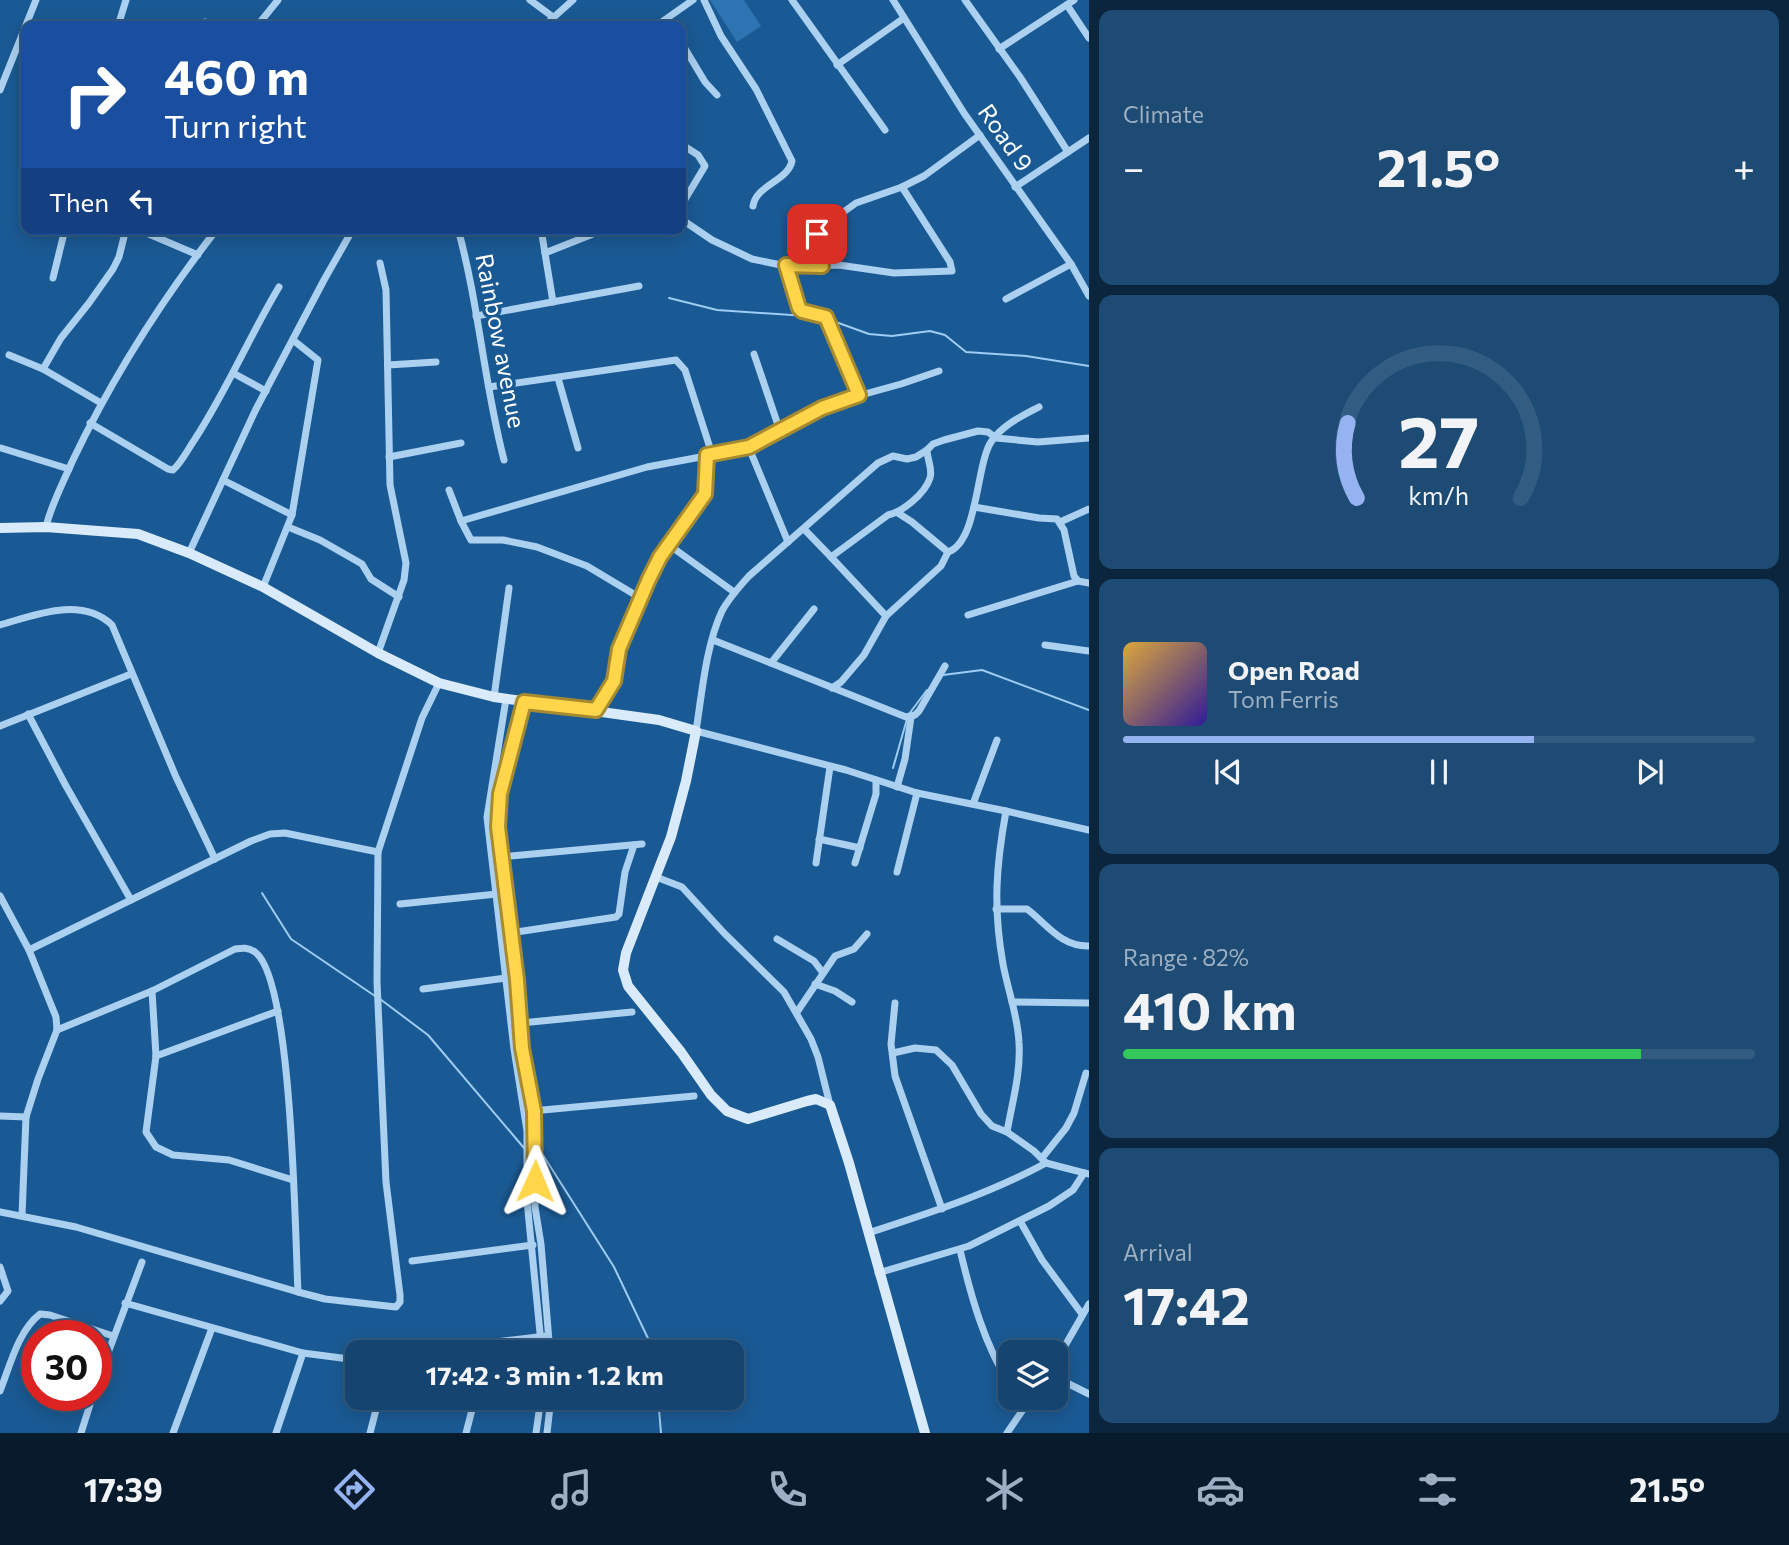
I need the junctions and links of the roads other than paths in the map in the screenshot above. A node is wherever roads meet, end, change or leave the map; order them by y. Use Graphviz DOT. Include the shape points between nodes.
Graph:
graph roads {
  1 [pos="36,0"];
  2 [pos="126,0"];
  3 [pos="278,0"];
  4 [pos="530,0"];
  5 [pos="573,0"];
  6 [pos="693,0"];
  7 [pos="704,0"];
  8 [pos="792,0"];
  9 [pos="893,0"];
  10 [pos="965,0"];
  11 [pos="1070,2"];
  12 [pos="553,18"];
  13 [pos="667,18"];
  14 [pos="904,18"];
  15 [pos="28,21"];
  16 [pos="120,21"];
  17 [pos="261,21"];
  18 [pos="550,21"];
  19 [pos="663,21"];
  20 [pos="669,21"];
  21 [pos="21,38"];
  22 [pos="1089,38"];
  23 [pos="999,49"];
  24 [pos="686,50"];
  25 [pos="837,65"];
  26 [pos="0,90"];
  27 [pos="717,95"];
  28 [pos="885,130"];
  29 [pos="980,135"];
  30 [pos="1089,138"];
  31 [pos="686,147"];
  32 [pos="1068,152"];
  33 [pos="902,187"];
  34 [pos="1015,187"];
  35 [pos="686,198"];
  36 [pos="753,205"];
  37 [pos="686,222"];
  38 [pos="64,235"];
  39 [pos="124,235"];
  40 [pos="151,235"];
  41 [pos="213,235"];
  42 [pos="350,235"];
  43 [pos="460,235"];
  44 [pos="542,235"];
  45 [pos="591,235"];
  46 [pos="545,254"];
  47 [pos="198,255"];
  48 [pos="380,263"];
  49 [pos="1071,264"];
  50 [pos="786,265"];
  51 [pos="822,266"];
  52 [pos="53,278"];
  53 [pos="279,286"];
  54 [pos="639,286"];
  55 [pos="1089,296"];
  56 [pos="1006,299"];
  57 [pos="553,302"];
  58 [pos="476,316"];
  59 [pos="293,340"];
  60 [pos="754,354"];
  61 [pos="9,355"];
  62 [pos="436,362"];
  63 [pos="388,365"];
  64 [pos="43,369"];
  65 [pos="939,371"];
  66 [pos="233,373"];
  67 [pos="558,378"];
  68 [pos="489,387"];
  69 [pos="266,391"];
  70 [pos="859,395"];
  71 [pos="102,403"];
  72 [pos="1039,407"];
  73 [pos="90,423"];
  74 [pos="780,431"];
  75 [pos="996,438"];
  76 [pos="1089,438"];
  77 [pos="461,443"];
  78 [pos="749,447"];
  79 [pos="1,448"];
  80 [pos="578,448"];
  81 [pos="927,450"];
  82 [pos="709,455"];
  83 [pos="389,457"];
  84 [pos="504,460"];
  85 [pos="69,469"];
  86 [pos="223,480"];
  87 [pos="449,490"];
  88 [pos="974,507"];
  89 [pos="1089,509"];
  90 [pos="898,513"];
  91 [pos="292,515"];
  92 [pos="461,521"];
  93 [pos="1060,522"];
  94 [pos="46,527"];
  95 [pos="288,527"];
  96 [pos="0,528"];
  97 [pos="804,529"];
  98 [pos="788,542"];
  99 [pos="669,545"];
  100 [pos="948,552"];
  101 [pos="189,553"];
  102 [pos="831,557"];
  103 [pos="1078,581"];
  104 [pos="1089,583"];
  105 [pos="263,587"];
  106 [pos="509,589"];
  107 [pos="734,592"];
  108 [pos="399,597"];
  109 [pos="642,599"];
  110 [pos="814,610"];
  111 [pos="968,615"];
  112 [pos="886,616"];
  113 [pos="0,625"];
  114 [pos="713,640"];
  115 [pos="1045,645"];
  116 [pos="1089,651"];
  117 [pos="377,653"];
  118 [pos="771,663"];
  119 [pos="945,666"];
  120 [pos="131,674"];
  121 [pos="439,683"];
  122 [pos="832,688"];
  123 [pos="494,697"];
  124 [pos="506,699"];
  125 [pos="524,702"];
  126 [pos="596,710"];
  127 [pos="28,714"];
  128 [pos="911,717"];
  129 [pos="0,726"];
  130 [pos="696,731"];
  131 [pos="997,740"];
  132 [pos="831,767"];
  133 [pos="876,780"];
  134 [pos="897,787"];
  135 [pos="917,793"];
  136 [pos="973,804"];
  137 [pos="1006,811"];
  138 [pos="1089,831"];
  139 [pos="819,839"];
  140 [pos="860,848"];
  141 [pos="378,852"];
  142 [pos="501,857"];
  143 [pos="215,859"];
  144 [pos="816,863"];
  145 [pos="855,863"];
  146 [pos="897,872"];
  147 [pos="656,877"];
  148 [pos="497,894"];
  149 [pos="0,896"];
  150 [pos="131,900"];
  151 [pos="400,904"];
  152 [pos="996,909"];
  153 [pos="510,933"];
  154 [pos="867,934"];
  155 [pos="777,939"];
  156 [pos="1089,946"];
  157 [pos="29,950"];
  158 [pos="822,973"];
  159 [pos="506,978"];
  160 [pos="816,984"];
  161 [pos="423,989"];
  162 [pos="152,990"];
  163 [pos="852,1002"];
  164 [pos="1012,1002"];
  165 [pos="895,1003"];
  166 [pos="1089,1003"];
  167 [pos="278,1011"];
  168 [pos="632,1012"];
  169 [pos="797,1012"];
  170 [pos="521,1023"];
  171 [pos="57,1030"];
  172 [pos="892,1053"];
  173 [pos="156,1056"];
  174 [pos="1086,1073"];
  175 [pos="694,1096"];
  176 [pos="830,1105"];
  177 [pos="524,1111"];
  178 [pos="534,1111"];
  179 [pos="0,1116"];
  180 [pos="26,1117"];
  181 [pos="1007,1132"];
  182 [pos="1044,1161"];
  183 [pos="1086,1173"];
  184 [pos="293,1180"];
  185 [pos="942,1209"];
  186 [pos="0,1212"];
  187 [pos="22,1214"];
  188 [pos="1020,1221"];
  189 [pos="868,1233"];
  190 [pos="541,1244"];
  191 [pos="531,1245"];
  192 [pos="960,1250"];
  193 [pos="412,1261"];
  194 [pos="142,1262"];
  195 [pos="0,1267"];
  196 [pos="878,1273"];
  197 [pos="298,1292"];
  198 [pos="0,1301"];
  199 [pos="125,1303"];
  200 [pos="1089,1304"];
  201 [pos="1082,1314"];
  202 [pos="212,1328"];
  203 [pos="113,1336"];
  204 [pos="545,1336"];
  205 [pos="112,1339"];
  206 [pos="503,1340"];
  207 [pos="544,1340"];
  208 [pos="546,1340"];
  209 [pos="1068,1340"];
  210 [pos="303,1353"];
  211 [pos="345,1358"];
  212 [pos="998,1363"];
  213 [pos="1068,1384"];
  214 [pos="0,1391"];
  215 [pos="1089,1394"];
  216 [pos="376,1410"];
  217 [pos="472,1410"];
  218 [pos="539,1410"];
  219 [pos="550,1410"];
  220 [pos="1023,1410"];
  221 [pos="88,1411"];
  222 [pos="81,1433"];
  223 [pos="173,1433"];
  224 [pos="276,1433"];
  225 [pos="370,1433"];
  226 [pos="466,1433"];
  227 [pos="536,1433"];
  228 [pos="547,1433"];
  229 [pos="925,1433"];
  230 [pos="1007,1433"];
  1 -- 15 [label="street"];
  2 -- 16 [label="street"];
  3 -- 17 [label="street"];
  4 -- 12 [label="street"];
  5 -- 12 [label="street"];
  6 -- 13 [label="street"];
  7 -- 36 [label="street" via="792,161 789,170 757,196"];
  8 -- 25 [label="street"];
  9 -- 14 [label="street, Road 9"];
  10 -- 23 [label="street"];
  11 -- 22 [label="street"];
  11 -- 23 [label="street"];
  12 -- 18 [label="street"];
  13 -- 19 [label="street"];
  13 -- 20 [label="street"];
  14 -- 25 [label="street"];
  14 -- 29 [label="street, Road 9"];
  21 -- 26 [label="street"];
  23 -- 32 [label="street"];
  24 -- 27 [label="street"];
  25 -- 28 [label="street"];
  29 -- 33 [label="street" via="936,169"];
  29 -- 34 [label="street, Road 9"];
  30 -- 32 [label="street"];
  31 -- 35 [label="street" via="705,166"];
  32 -- 34 [label="street"];
  33 -- 51 [label="street" via="856,203 817,234 812,244"];
  33 -- 51 [label="street" via="950,262 951,271 894,273"];
  34 -- 49 [label="street, Road 9"];
  37 -- 50 [label="street" via="752,259"];
  38 -- 52 [label="street"];
  39 -- 64 [label="street" via="113,269"];
  40 -- 47 [label="street"];
  41 -- 47 [label="street"];
  42 -- 59 [label="street"];
  43 -- 58 [label="street, Rainbow avenue"];
  44 -- 46 [label="street"];
  45 -- 46 [label="street"];
  46 -- 57 [label="street"];
  47 -- 71 [label="street"];
  48 -- 63 [label="street" via="386,289"];
  49 -- 55 [label="street, Road 9"];
  49 -- 56 [label="street"];
  50 -- 51 [label="street"];
  50 -- 70 [label="street" via="799,308 826,317"];
  53 -- 66 [label="street"];
  54 -- 57 [label="street"];
  57 -- 58 [label="street"];
  58 -- 68 [label="street, Rainbow avenue"];
  59 -- 69 [label="street"];
  59 -- 91 [label="street" via="318,360"];
  60 -- 74 [label="street"];
  61 -- 64 [label="street"];
  62 -- 63 [label="street"];
  63 -- 83 [label="street"];
  64 -- 71 [label="street"];
  65 -- 70 [label="street"];
  66 -- 69 [label="street"];
  66 -- 73 [label="street" via="173,470"];
  67 -- 68 [label="street"];
  67 -- 80 [label="street"];
  67 -- 82 [label="street" via="676,360 685,370"];
  68 -- 84 [label="street, Rainbow avenue"];
  69 -- 86 [label="street"];
  70 -- 74 [label="street"];
  71 -- 73 [label="street"];
  72 -- 75 [label="street" via="1008,424"];
  73 -- 85 [label="street"];
  74 -- 78 [label="street"];
  75 -- 76 [label="street" via="1038,442"];
  75 -- 81 [label="street" via="978,431 933,444"];
  75 -- 88 [label="street" via="991,442"];
  77 -- 83 [label="street"];
  78 -- 82 [label="street"];
  78 -- 98 [label="street"];
  79 -- 85 [label="street"];
  81 -- 90 [label="street" via="930,478"];
  81 -- 97 [label="street" via="916,457 893,456 877,463"];
  82 -- 92 [label="street" via="647,467"];
  82 -- 99 [label="street" via="705,494"];
  83 -- 108 [label="street" via="406,563"];
  85 -- 94 [label="street"];
  86 -- 91 [label="street"];
  86 -- 101 [label="street"];
  87 -- 92 [label="street"];
  88 -- 93 [label="street"];
  88 -- 100 [label="street" via="962,540"];
  89 -- 93 [label="street"];
  90 -- 100 [label="street"];
  90 -- 102 [label="street" via="888,515"];
  91 -- 95 [label="street"];
  92 -- 109 [label="street" via="471,540 537,547 587,566"];
  93 -- 103 [label="street"];
  94 -- 96 [label="street"];
  94 -- 101 [label="street" via="138,534"];
  95 -- 105 [label="street"];
  95 -- 108 [label="street" via="362,564 372,579"];
  97 -- 98 [label="street"];
  97 -- 102 [label="street"];
  98 -- 107 [label="street"];
  99 -- 107 [label="street"];
  99 -- 109 [label="street"];
  100 -- 112 [label="street" via="941,566"];
  101 -- 105 [label="street"];
  102 -- 112 [label="street"];
  103 -- 104 [label="street"];
  103 -- 111 [label="street"];
  105 -- 117 [label="street"];
  106 -- 123 [label="street"];
  107 -- 114 [label="street"];
  108 -- 117 [label="street"];
  109 -- 126 [label="street" via="619,649 614,681"];
  110 -- 118 [label="street"];
  112 -- 122 [label="street" via="863,655"];
  113 -- 120 [label="street" via="56,610 97,614 112,625"];
  114 -- 118 [label="street"];
  114 -- 130 [label="street"];
  115 -- 116 [label="street"];
  117 -- 121 [label="street"];
  118 -- 122 [label="street"];
  119 -- 128 [label="street" via="924,704"];
  120 -- 127 [label="street"];
  120 -- 143 [label="street"];
  121 -- 123 [label="street"];
  121 -- 141 [label="street" via="422,718"];
  122 -- 128 [label="street"];
  123 -- 124 [label="street"];
  124 -- 125 [label="street"];
  124 -- 148 [label="street" via="487,817"];
  125 -- 126 [label="street"];
  125 -- 142 [label="street" via="500,794"];
  126 -- 130 [label="street"];
  127 -- 129 [label="street"];
  127 -- 150 [label="street"];
  128 -- 134 [label="street"];
  130 -- 132 [label="street"];
  130 -- 147 [label="street" via="687,781"];
  131 -- 136 [label="street"];
  132 -- 133 [label="street"];
  132 -- 139 [label="street"];
  133 -- 134 [label="street"];
  133 -- 140 [label="street"];
  134 -- 135 [label="street"];
  135 -- 136 [label="street"];
  135 -- 146 [label="street"];
  136 -- 137 [label="street"];
  137 -- 138 [label="street"];
  137 -- 152 [label="street"];
  139 -- 140 [label="street"];
  139 -- 144 [label="street"];
  140 -- 145 [label="street"];
  141 -- 143 [label="street" via="285,833 251,841"];
  141 -- 197 [label="street" via="377,982 386,1182 400,1302 388,1308"];
  142 -- 153 [label="street"];
  142 -- 153 [label="street" via="638,844 625,872 617,917"];
  143 -- 150 [label="street"];
  147 -- 169 [label="street" via="682,887 784,992"];
  147 -- 176 [label="street" via="624,960 624,978 634,995 711,1095 734,1116 757,1118 816,1099"];
  148 -- 151 [label="street"];
  148 -- 159 [label="street"];
  149 -- 157 [label="street"];
  150 -- 157 [label="street"];
  152 -- 156 [label="street" via="1027,909 1067,942"];
  152 -- 164 [label="street"];
  153 -- 170 [label="street"];
  154 -- 158 [label="street" via="854,949 835,956"];
  155 -- 158 [label="street" via="814,961"];
  157 -- 171 [label="street"];
  158 -- 160 [label="street"];
  159 -- 161 [label="street"];
  159 -- 177 [label="street"];
  160 -- 163 [label="street"];
  160 -- 169 [label="street"];
  162 -- 167 [label="street" via="245,947 261,959"];
  162 -- 171 [label="street"];
  162 -- 173 [label="street"];
  164 -- 166 [label="street"];
  164 -- 181 [label="street" via="1017,1018 1018,1068"];
  165 -- 172 [label="street"];
  167 -- 173 [label="street"];
  167 -- 184 [label="street"];
  168 -- 170 [label="street"];
  169 -- 176 [label="street" via="818,1057"];
  170 -- 178 [label="street"];
  171 -- 180 [label="street"];
  172 -- 181 [label="street" via="936,1050 952,1065 986,1121"];
  172 -- 185 [label="street" via="895,1076"];
  173 -- 184 [label="street" via="146,1124 148,1139 156,1147 173,1156 229,1160"];
  174 -- 182 [label="street" via="1074,1113"];
  175 -- 178 [label="street"];
  176 -- 189 [label="street"];
  177 -- 178 [label="street"];
  177 -- 191 [label="street"];
  178 -- 190 [label="street" via="535,1207"];
  179 -- 180 [label="street"];
  180 -- 187 [label="street"];
  181 -- 182 [label="street"];
  182 -- 183 [label="street"];
  182 -- 185 [label="street" via="1010,1183"];
  183 -- 188 [label="street" via="1073,1190"];
  184 -- 197 [label="street"];
  185 -- 189 [label="street"];
  186 -- 187 [label="street"];
  187 -- 197 [label="street"];
  188 -- 192 [label="street"];
  188 -- 201 [label="street"];
  189 -- 196 [label="street"];
  190 -- 191 [label="street"];
  190 -- 204 [label="street"];
  191 -- 193 [label="street"];
  191 -- 204 [label="street"];
  192 -- 196 [label="street"];
  192 -- 212 [label="street" via="978,1316"];
  194 -- 199 [label="street"];
  195 -- 198 [label="street" via="8,1291"];
  196 -- 229 [label="street"];
  199 -- 202 [label="street"];
  199 -- 203 [label="street"];
  200 -- 201 [label="street"];
  201 -- 209 [label="street"];
  202 -- 210 [label="street"];
  202 -- 223 [label="street"];
  203 -- 205 [label="street"];
  203 -- 214 [label="street" via="40,1314 18,1345"];
  204 -- 206 [label="street"];
  204 -- 207 [label="street"];
  204 -- 208 [label="street"];
  210 -- 211 [label="street"];
  210 -- 224 [label="street"];
  213 -- 215 [label="street"];
  216 -- 225 [label="street"];
  217 -- 226 [label="street"];
  218 -- 227 [label="street"];
  219 -- 228 [label="street"];
  220 -- 230 [label="street"];
  221 -- 222 [label="street"];
}
